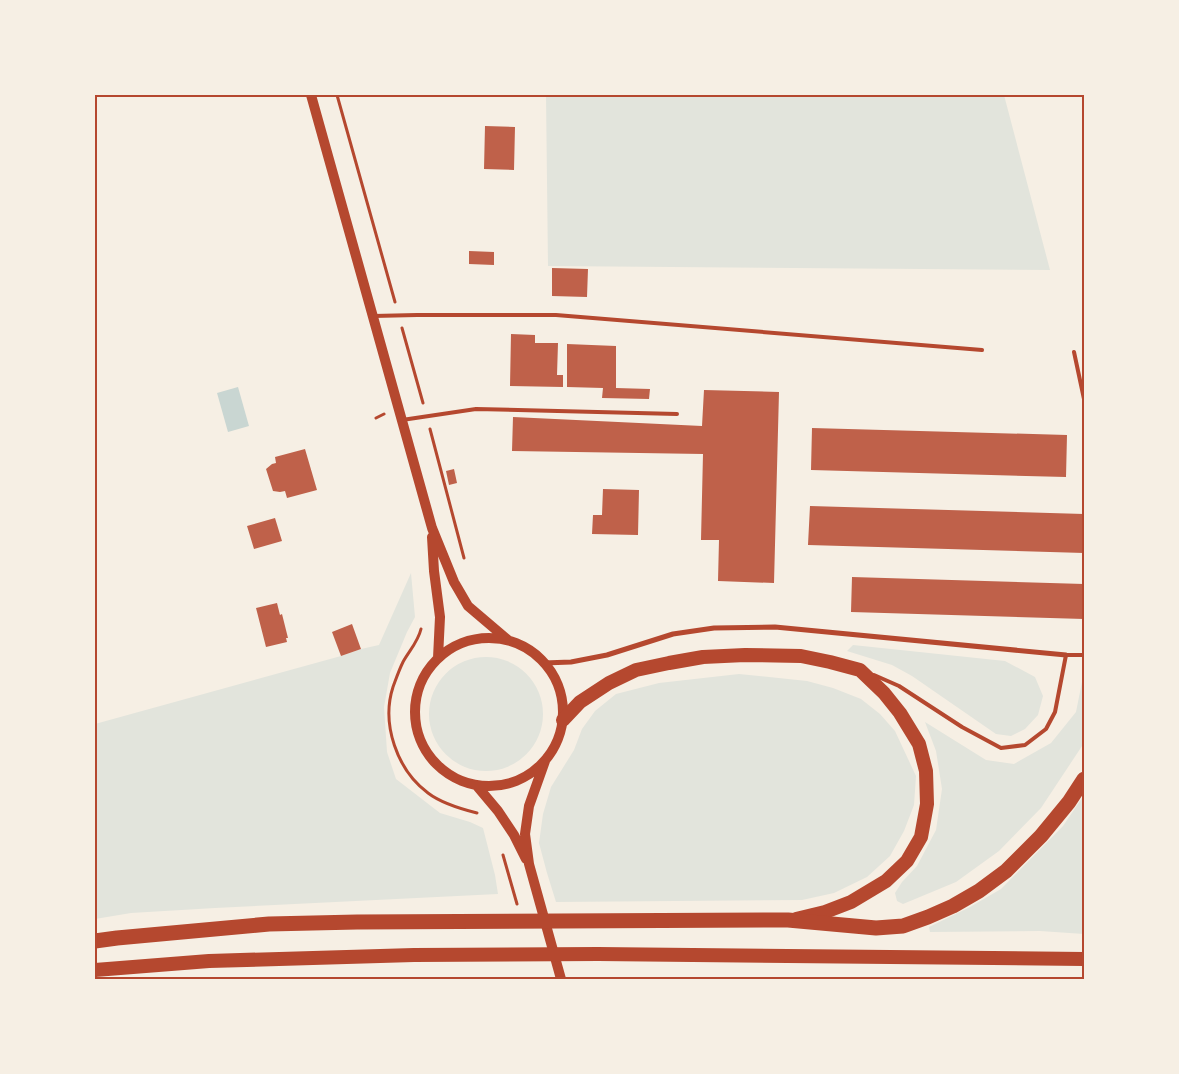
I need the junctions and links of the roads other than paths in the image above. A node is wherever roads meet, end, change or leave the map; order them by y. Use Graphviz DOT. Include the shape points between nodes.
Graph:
graph roads {
  1 [pos="311,95"];
  2 [pos="373,316"];
  3 [pos="982,350"];
  4 [pos="1074,352"];
  5 [pos="1084,399"];
  6 [pos="677,414"];
  7 [pos="402,420"];
  8 [pos="432,528"];
  9 [pos="508,640"];
  10 [pos="1066,655"];
  11 [pos="1084,655"];
  12 [pos="438,658"];
  13 [pos="544,663"];
  14 [pos="860,670"];
  15 [pos="563,720"];
  16 [pos="546,760"];
  17 [pos="1084,779"];
  18 [pos="476,786"];
  19 [pos="531,869"];
  20 [pos="788,920"];
  21 [pos="95,941"];
  22 [pos="1084,959"];
  23 [pos="95,970"];
  24 [pos="561,979"];
  1 -- 2 [label="main road"];
  2 -- 3 [label="lane" via="556,315"];
  2 -- 7 [label="main road"];
  4 -- 5 [label="lane"];
  6 -- 7 [label="lane" via="476,409"];
  7 -- 8 [label="main road"];
  8 -- 9 [label="main road" via="454,582 468,606"];
  8 -- 12 [label="main road" via="440,617"];
  9 -- 12 [label="main road" via="483,638 459,644"];
  9 -- 13 [label="main road" via="528,649"];
  10 -- 11 [label="lane"];
  10 -- 13 [label="street" via="774,627 714,628 673,634 607,655"];
  10 -- 14 [label="lane" via="1055,712 1046,729 1025,745 1001,748 899,686"];
  12 -- 18 [label="main road" via="422,680 415,707 418,734 431,758 451,776"];
  13 -- 15 [label="main road" via="556,680"];
  14 -- 15 [label="highway" via="801,656 745,655 669,662 636,670 609,683 580,702"];
  14 -- 20 [label="highway" via="884,692 919,744 926,771 927,804 921,837 907,861 886,881 851,902"];
  15 -- 16 [label="main road" via="557,742"];
  16 -- 18 [label="main road" via="526,777 502,786"];
  16 -- 19 [label="main road" via="529,806 525,834"];
  17 -- 20 [label="highway" via="1041,836 1006,871 954,906 903,926 876,928"];
  18 -- 19 [label="main road" via="514,835"];
  19 -- 24 [label="main road"];
  20 -- 21 [label="highway" via="269,924"];
  22 -- 23 [label="highway" via="424,955 209,961"];
}
